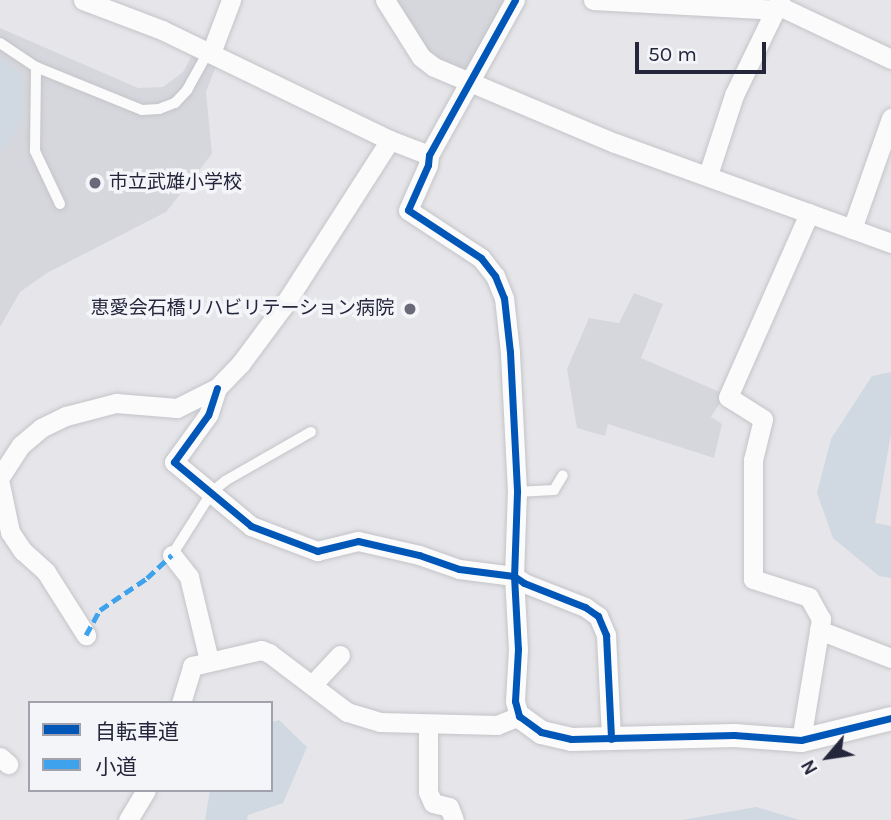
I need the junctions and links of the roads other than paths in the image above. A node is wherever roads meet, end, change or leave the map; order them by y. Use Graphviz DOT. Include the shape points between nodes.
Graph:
graph roads {
  1 [pos="85,0"];
  2 [pos="231,0"];
  3 [pos="385,0"];
  4 [pos="515,0"];
  5 [pos="593,0"];
  6 [pos="777,5"];
  7 [pos="0,43"];
  8 [pos="211,53"];
  9 [pos="891,59"];
  10 [pos="36,67"];
  11 [pos="467,82"];
  12 [pos="891,118"];
  13 [pos="390,140"];
  14 [pos="429,155"];
  15 [pos="708,175"];
  16 [pos="60,204"];
  17 [pos="809,212"];
  18 [pos="852,229"];
  19 [pos="891,243"];
  20 [pos="217,388"];
  21 [pos="311,432"];
  22 [pos="563,475"];
  23 [pos="0,477"];
  24 [pos="0,484"];
  25 [pos="212,492"];
  26 [pos="517,492"];
  27 [pos="172,555"];
  28 [pos="514,576"];
  29 [pos="819,630"];
  30 [pos="86,635"];
  31 [pos="340,655"];
  32 [pos="891,658"];
  33 [pos="209,660"];
  34 [pos="312,685"];
  35 [pos="182,701"];
  36 [pos="519,716"];
  37 [pos="891,718"];
  38 [pos="428,723"];
  39 [pos="611,739"];
  40 [pos="801,740"];
  41 [pos="145,792"];
  42 [pos="128,820"];
  43 [pos="454,820"];
  1 -- 8 [label="street"];
  2 -- 8 [label="street"];
  3 -- 11 [label="street" via="421,57"];
  4 -- 11 [label="street"];
  5 -- 6 [label="street"];
  6 -- 9 [label="street"];
  6 -- 15 [label="street" via="734,95"];
  7 -- 10 [label="lane"];
  8 -- 10 [label="lane" via="175,103 159,109 142,110"];
  8 -- 13 [label="street"];
  10 -- 16 [label="lane" via="35,151"];
  11 -- 14 [label="street"];
  11 -- 15 [label="street" via="615,143"];
  12 -- 18 [label="street"];
  13 -- 14 [label="street"];
  13 -- 20 [label="street" via="284,305"];
  14 -- 26 [label="street" via="408,210 481,258 504,298"];
  15 -- 17 [label="street"];
  17 -- 18 [label="street"];
  17 -- 29 [label="street" via="728,397 763,419 753,460 753,579 809,597 821,619"];
  18 -- 19 [label="street"];
  20 -- 23 [label="street" via="177,408 116,403 66,416 21,445"];
  20 -- 25 [label="street" via="208,415 174,462"];
  21 -- 25 [label="lane"];
  22 -- 26 [label="lane" via="554,490"];
  24 -- 30 [label="street" via="10,532 46,572"];
  25 -- 27 [label="lane"];
  25 -- 28 [label="street" via="250,526 317,551 358,541 459,569"];
  26 -- 28 [label="street"];
  27 -- 33 [label="street" via="189,578"];
  28 -- 36 [label="street" via="518,649 514,701"];
  28 -- 39 [label="street" via="598,616 606,635"];
  29 -- 32 [label="street"];
  29 -- 40 [label="street"];
  31 -- 34 [label="street"];
  33 -- 34 [label="street" via="261,650"];
  33 -- 35 [label="street" via="192,666"];
  34 -- 38 [label="street" via="347,712 380,722"];
  36 -- 38 [label="street" via="497,725"];
  36 -- 39 [label="street" via="541,732 571,740"];
  37 -- 40 [label="street"];
  38 -- 43 [label="street" via="428,792 433,803 449,807"];
  39 -- 40 [label="street" via="734,735"];
  41 -- 42 [label="street"];
}
